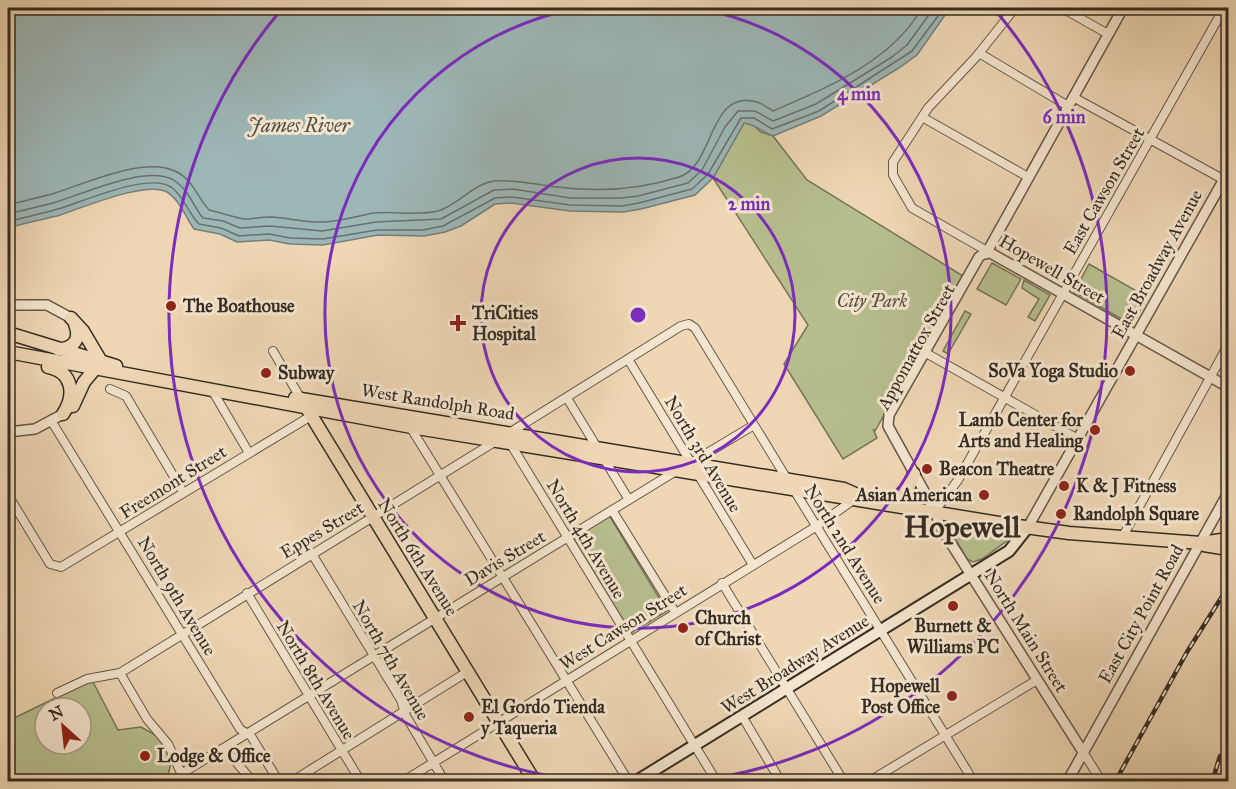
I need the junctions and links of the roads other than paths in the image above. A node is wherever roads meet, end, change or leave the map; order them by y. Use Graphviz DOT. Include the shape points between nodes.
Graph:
graph roads {
  1 [pos="1015,8"];
  2 [pos="1062,8"];
  3 [pos="1123,8"];
  4 [pos="1224,8"];
  5 [pos="1108,34"];
  6 [pos="979,53"];
  7 [pos="1073,97"];
  8 [pos="1068,106"];
  9 [pos="922,117"];
  10 [pos="1151,138"];
  11 [pos="1028,177"];
  12 [pos="1227,177"];
  13 [pos="987,251"];
  14 [pos="1063,294"];
  15 [pos="8,305"];
  16 [pos="71,318"];
  17 [pos="8,333"];
  18 [pos="1136,336"];
  19 [pos="1228,345"];
  20 [pos="56,349"];
  21 [pos="273,351"];
  22 [pos="8,354"];
  23 [pos="928,354"];
  24 [pos="628,359"];
  25 [pos="98,367"];
  26 [pos="1210,377"];
  27 [pos="1228,387"];
  28 [pos="110,389"];
  29 [pos="212,390"];
  30 [pos="1005,397"];
  31 [pos="567,398"];
  32 [pos="306,407"];
  33 [pos="398,413"];
  34 [pos="63,414"];
  35 [pos="52,422"];
  36 [pos="754,425"];
  37 [pos="410,427"];
  38 [pos="8,432"];
  39 [pos="890,433"];
  40 [pos="510,438"];
  41 [pos="1078,439"];
  42 [pos="497,441"];
  43 [pos="597,447"];
  44 [pos="249,453"];
  45 [pos="604,459"];
  46 [pos="691,463"];
  47 [pos="677,471"];
  48 [pos="914,474"];
  49 [pos="698,475"];
  50 [pos="441,476"];
  51 [pos="788,480"];
  52 [pos="795,491"];
  53 [pos="183,492"];
  54 [pos="1228,493"];
  55 [pos="8,495"];
  56 [pos="859,498"];
  57 [pos="629,500"];
  58 [pos="892,504"];
  59 [pos="612,510"];
  60 [pos="935,511"];
  61 [pos="372,517"];
  62 [pos="816,526"];
  63 [pos="1028,527"];
  64 [pos="120,532"];
  65 [pos="1123,536"];
  66 [pos="567,537"];
  67 [pos="1228,539"];
  68 [pos="1201,543"];
  69 [pos="1228,549"];
  70 [pos="312,554"];
  71 [pos="753,565"];
  72 [pos="971,574"];
  73 [pos="503,576"];
  74 [pos="722,583"];
  75 [pos="247,593"];
  76 [pos="675,612"];
  77 [pos="435,619"];
  78 [pos="881,631"];
  79 [pos="182,633"];
  80 [pos="630,640"];
  81 [pos="374,656"];
  82 [pos="467,672"];
  83 [pos="120,673"];
  84 [pos="566,679"];
  85 [pos="1037,680"];
  86 [pos="787,688"];
  87 [pos="57,693"];
  88 [pos="309,697"];
  89 [pos="404,711"];
  90 [pos="742,716"];
  91 [pos="498,722"];
  92 [pos="249,734"];
  93 [pos="945,734"];
  94 [pos="695,745"];
  95 [pos="225,748"];
  96 [pos="341,751"];
  97 [pos="1083,752"];
  98 [pos="433,763"];
  99 [pos="183,778"];
  100 [pos="253,782"];
  101 [pos="279,782"];
  102 [pos="291,782"];
  103 [pos="361,782"];
  104 [pos="402,782"];
  105 [pos="445,782"];
  106 [pos="535,782"];
  107 [pos="629,782"];
  108 [pos="635,782"];
  109 [pos="717,782"];
  110 [pos="781,782"];
  111 [pos="844,782"];
  112 [pos="868,782"];
  113 [pos="974,782"];
  114 [pos="1067,782"];
  115 [pos="1102,782"];
  1 -- 6 [label="street"];
  2 -- 5 [label="street"];
  3 -- 5 [label="street, Appomattox Street"];
  4 -- 10 [label="street, East Cawson Street"];
  5 -- 7 [label="street, Appomattox Street"];
  6 -- 8 [label="street"];
  6 -- 9 [label="street"];
  7 -- 8 [label="street, Appomattox Street"];
  7 -- 10 [label="street"];
  8 -- 11 [label="street, Appomattox Street"];
  9 -- 11 [label="street"];
  9 -- 13 [label="street, Hopewell Street" via="893,162 893,175 912,207 923,216"];
  10 -- 12 [label="street"];
  10 -- 14 [label="street, East Cawson Street"];
  11 -- 13 [label="street, Appomattox Street"];
  12 -- 18 [label="street, East Broadway Avenue"];
  13 -- 14 [label="street, Hopewell Street"];
  13 -- 23 [label="street, Appomattox Street"];
  14 -- 18 [label="street, Hopewell Street"];
  14 -- 30 [label="street, East Cawson Street"];
  15 -- 16 [label="street" via="47,305"];
  16 -- 20 [label="main road" via="78,338 70,347"];
  16 -- 25 [label="main road" via="83,331"];
  17 -- 20 [label="main road, West Randolph Road"];
  18 -- 26 [label="street, Hopewell Street"];
  18 -- 41 [label="street, East Broadway Avenue"];
  19 -- 26 [label="street"];
  20 -- 25 [label="main road, West Randolph Road"];
  21 -- 32 [label="street, North 6th Avenue"];
  22 -- 25 [label="main road, West Randolph Road"];
  22 -- 34 [label="main road" via="15,360 54,368 65,375 72,393"];
  23 -- 30 [label="street"];
  23 -- 39 [label="street, Appomattox Street"];
  24 -- 31 [label="street"];
  24 -- 36 [label="street, North 2nd Avenue" via="689,324"];
  24 -- 46 [label="street, North 3rd Avenue"];
  25 -- 29 [label="main road, West Randolph Road"];
  25 -- 32 [label="main road, West Randolph Road"];
  25 -- 34 [label="main road" via="86,379 75,405"];
  26 -- 27 [label="street, Hopewell Street"];
  26 -- 65 [label="street"];
  28 -- 53 [label="street" via="126,396"];
  29 -- 32 [label="main road, West Randolph Road"];
  29 -- 44 [label="street"];
  30 -- 41 [label="street"];
  30 -- 60 [label="street, East Cawson Street" via="958,480"];
  31 -- 40 [label="street"];
  31 -- 43 [label="street"];
  32 -- 33 [label="main road, West Randolph Road"];
  32 -- 37 [label="main road, West Randolph Road"];
  32 -- 44 [label="street, Freemont Street"];
  32 -- 61 [label="main road, North 6th Avenue"];
  33 -- 37 [label="street"];
  33 -- 40 [label="main road, West Randolph Road"];
  34 -- 35 [label="street"];
  35 -- 38 [label="street" via="35,429"];
  35 -- 64 [label="street, North 9th Avenue"];
  36 -- 46 [label="street, Davis Street"];
  36 -- 51 [label="street, North 2nd Avenue"];
  37 -- 42 [label="main road, West Randolph Road"];
  37 -- 50 [label="street"];
  39 -- 48 [label="street, North Main Street"];
  40 -- 42 [label="main road, West Randolph Road"];
  40 -- 43 [label="main road, West Randolph Road"];
  40 -- 45 [label="main road, West Randolph Road"];
  40 -- 66 [label="street, North 4th Avenue"];
  41 -- 63 [label="street, East Broadway Avenue"];
  42 -- 50 [label="street, Eppes Street"];
  43 -- 45 [label="street"];
  43 -- 46 [label="main road, West Randolph Road"];
  44 -- 53 [label="street, Freemont Street"];
  45 -- 47 [label="main road, West Randolph Road"];
  45 -- 57 [label="street"];
  46 -- 47 [label="street, Davis Street"];
  46 -- 49 [label="street, North 3rd Avenue"];
  46 -- 51 [label="main road, West Randolph Road"];
  47 -- 49 [label="main road, West Randolph Road"];
  47 -- 57 [label="street, Davis Street"];
  48 -- 58 [label="main road" via="909,486"];
  48 -- 60 [label="street, North Main Street"];
  49 -- 52 [label="main road, West Randolph Road"];
  49 -- 71 [label="street, North 3rd Avenue"];
  50 -- 61 [label="street, Eppes Street"];
  50 -- 73 [label="street"];
  51 -- 52 [label="street, North 2nd Avenue"];
  51 -- 56 [label="main road, West Randolph Road" via="844,489"];
  52 -- 56 [label="main road, West Randolph Road"];
  52 -- 62 [label="street, North 2nd Avenue"];
  53 -- 64 [label="street, Freemont Street"];
  54 -- 68 [label="street, East City Point Road"];
  55 -- 64 [label="street, Freemont Street" via="56,568"];
  56 -- 58 [label="main road, West Randolph Road"];
  56 -- 62 [label="street, West Cawson Street"];
  57 -- 59 [label="street, Davis Street"];
  58 -- 60 [label="main road, West Randolph Road"];
  59 -- 66 [label="street, Davis Street"];
  59 -- 76 [label="street"];
  60 -- 63 [label="main road, West Randolph Road"];
  60 -- 72 [label="street, North Main Street" via="940,526"];
  61 -- 70 [label="street, Eppes Street"];
  61 -- 77 [label="main road, North 6th Avenue"];
  62 -- 71 [label="street, West Cawson Street"];
  62 -- 78 [label="street, North 2nd Avenue"];
  63 -- 65 [label="main road, West Randolph Road"];
  63 -- 72 [label="main road, East Broadway Avenue" via="1016,546"];
  64 -- 79 [label="street, North 9th Avenue"];
  65 -- 68 [label="main road, West Randolph Road"];
  66 -- 73 [label="street, Davis Street"];
  66 -- 80 [label="street, North 4th Avenue"];
  67 -- 68 [label="main road"];
  68 -- 69 [label="main road"];
  68 -- 97 [label="street, East City Point Road"];
  70 -- 75 [label="street, Eppes Street"];
  70 -- 81 [label="street, North 7th Avenue"];
  71 -- 74 [label="street, West Cawson Street"];
  72 -- 78 [label="main road, West Broadway Avenue"];
  72 -- 85 [label="street, North Main Street"];
  73 -- 77 [label="street, Davis Street"];
  73 -- 84 [label="street"];
  74 -- 76 [label="street, West Cawson Street"];
  74 -- 86 [label="street"];
  75 -- 79 [label="street, Eppes Street"];
  75 -- 88 [label="street, North 8th Avenue"];
  76 -- 80 [label="street, West Cawson Street"];
  77 -- 81 [label="street, Davis Street"];
  77 -- 82 [label="main road, North 6th Avenue"];
  78 -- 86 [label="main road, West Broadway Avenue"];
  78 -- 93 [label="street, North 2nd Avenue"];
  79 -- 83 [label="street, Eppes Street"];
  79 -- 92 [label="street, North 9th Avenue" via="240,729"];
  80 -- 84 [label="street, West Cawson Street"];
  80 -- 94 [label="street, North 4th Avenue"];
  81 -- 88 [label="street, Davis Street"];
  81 -- 89 [label="street, North 7th Avenue"];
  82 -- 89 [label="street"];
  82 -- 91 [label="main road, North 6th Avenue"];
  83 -- 87 [label="street, Eppes Street" via="87,679"];
  83 -- 99 [label="street" via="147,719 168,744"];
  84 -- 91 [label="street, West Cawson Street"];
  84 -- 107 [label="street"];
  85 -- 93 [label="street"];
  85 -- 97 [label="street, North Main Street"];
  86 -- 90 [label="main road, West Broadway Avenue"];
  86 -- 111 [label="street"];
  88 -- 92 [label="street, Davis Street"];
  88 -- 96 [label="street, North 8th Avenue"];
  89 -- 96 [label="street"];
  89 -- 98 [label="street, North 7th Avenue"];
  90 -- 94 [label="main road, West Broadway Avenue"];
  90 -- 110 [label="street"];
  91 -- 98 [label="street, West Cawson Street"];
  91 -- 106 [label="main road, North 6th Avenue"];
  92 -- 95 [label="street, Davis Street"];
  92 -- 101 [label="street, North 9th Avenue"];
  93 -- 112 [label="street"];
  93 -- 113 [label="street, North 2nd Avenue"];
  94 -- 108 [label="main road, West Broadway Avenue"];
  94 -- 109 [label="street, North 4th Avenue"];
  95 -- 99 [label="street, Davis Street"];
  95 -- 100 [label="street"];
  96 -- 102 [label="street"];
  96 -- 103 [label="street, North 8th Avenue"];
  97 -- 114 [label="street, East City Point Road"];
  97 -- 115 [label="street"];
  98 -- 104 [label="street, West Cawson Street"];
  98 -- 105 [label="street, North 7th Avenue"];
}
